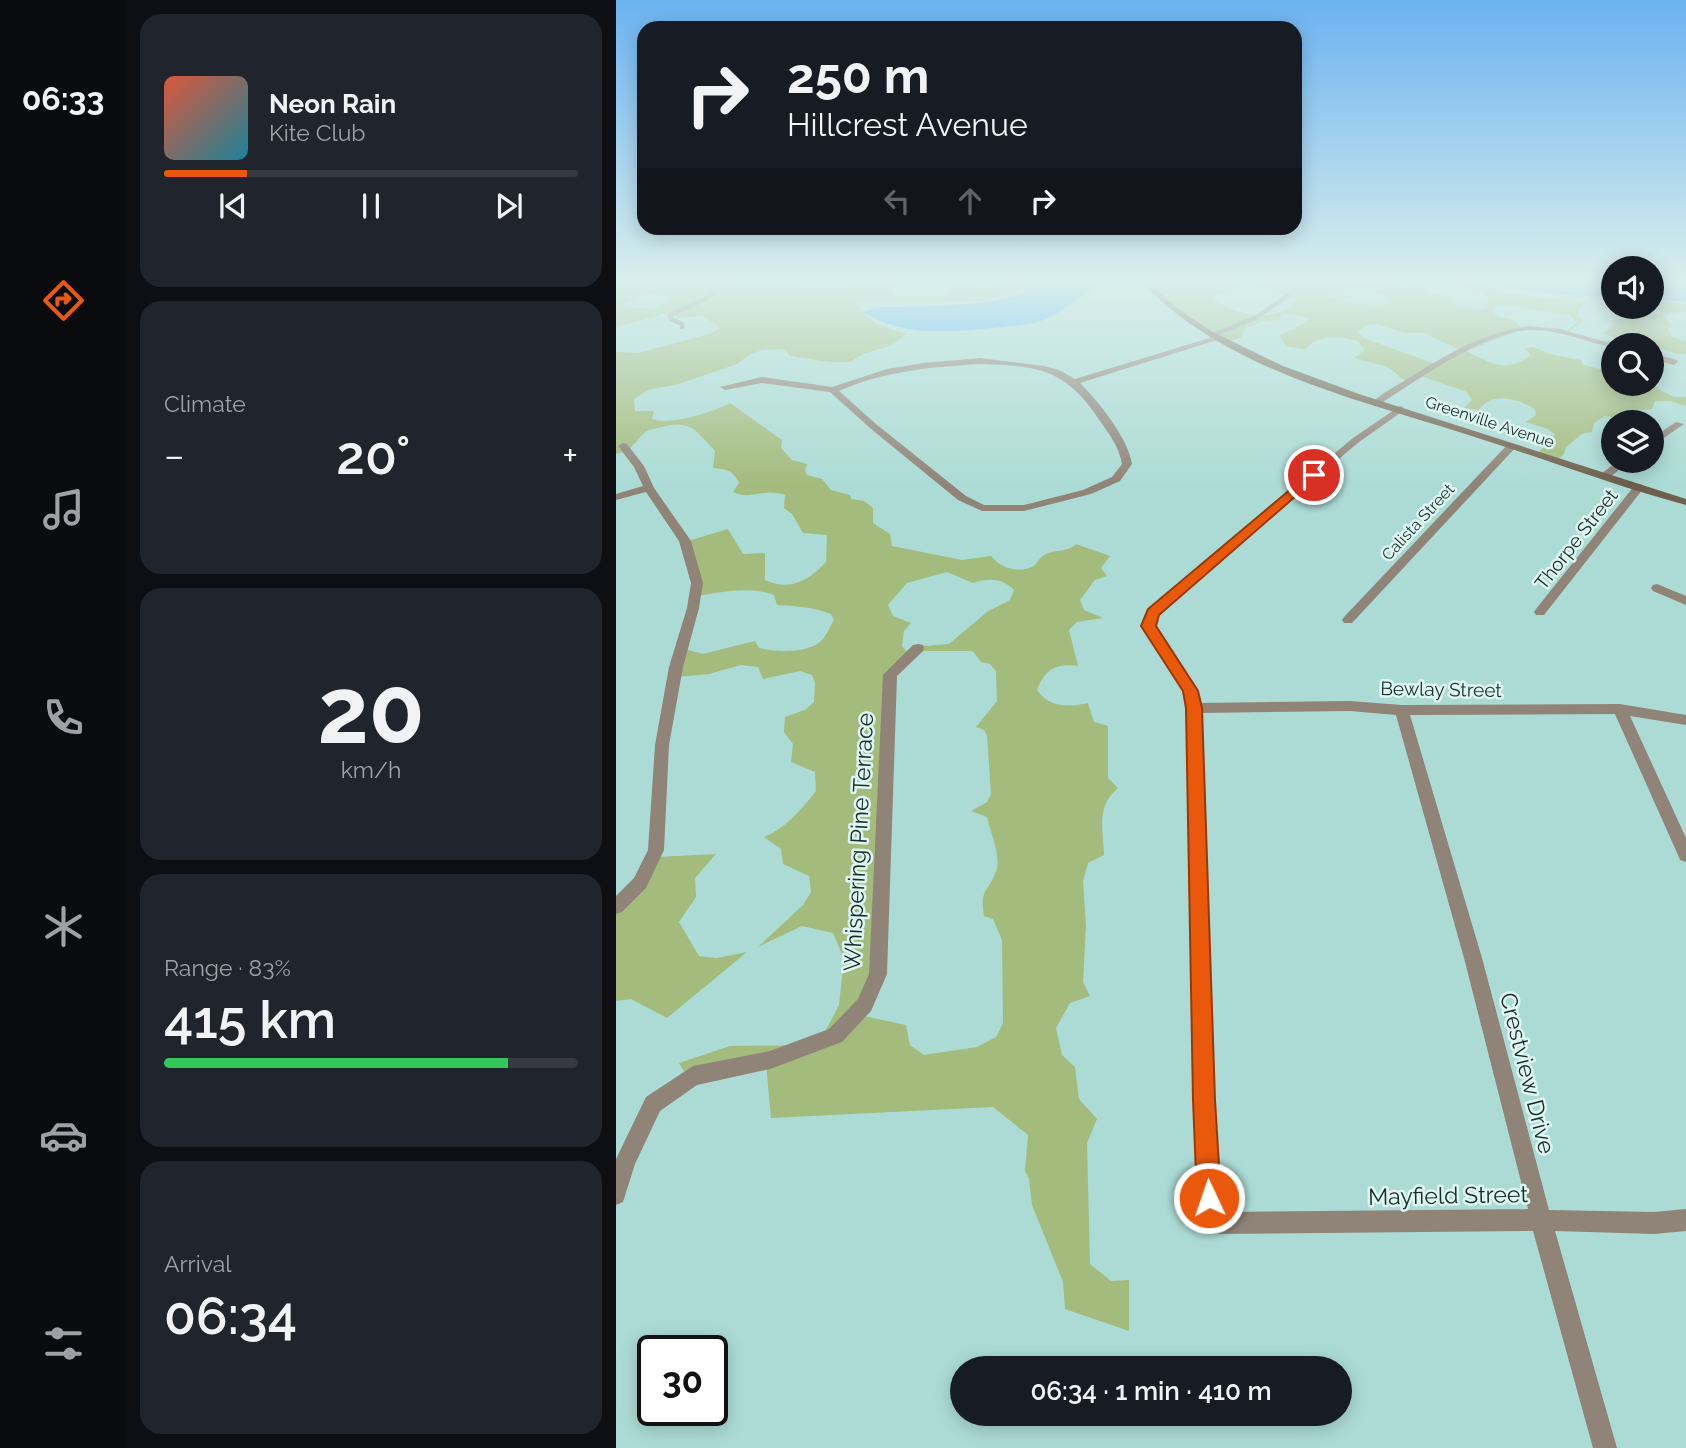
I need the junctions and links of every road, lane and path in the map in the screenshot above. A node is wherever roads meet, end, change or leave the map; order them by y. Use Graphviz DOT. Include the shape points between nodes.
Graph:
graph roads {
  1 [pos="1174,350"];
  2 [pos="1240,350"];
  3 [pos="1467,350"];
  4 [pos="1664,359"];
  5 [pos="1674,362"];
  6 [pos="1075,382"];
  7 [pos="725,387"];
  8 [pos="833,390"];
  9 [pos="1377,401"];
  10 [pos="1400,409"];
  11 [pos="1679,424"];
  12 [pos="1664,435"];
  13 [pos="623,446"];
  14 [pos="1512,446"];
  15 [pos="1609,473"];
  16 [pos="1605,476"];
  17 [pos="1639,487"];
  18 [pos="649,488"];
  19 [pos="616,497"];
  20 [pos="1686,502"];
  21 [pos="1657,588"];
  22 [pos="1686,601"];
  23 [pos="1540,612"];
  24 [pos="1348,620"];
  25 [pos="918,648"];
  26 [pos="1194,708"];
  27 [pos="1620,709"];
  28 [pos="1402,710"];
  29 [pos="1686,720"];
  30 [pos="1686,855"];
  31 [pos="616,907"];
  32 [pos="616,1195"];
  33 [pos="1541,1220"];
  34 [pos="1686,1220"];
  35 [pos="1605,1448"];
  1 -- 6 [label="street"];
  2 -- 9 [label="main road, Greenville Avenue" via="1281,369"];
  3 -- 9 [label="street"];
  4 -- 5 [label="street"];
  6 -- 8 [label="street" via="1019,363 981,361 900,367"];
  6 -- 8 [label="street" via="1125,451 1127,464 1115,479 1087,492 1004,510 982,508 962,498"];
  7 -- 8 [label="street" via="762,380"];
  9 -- 10 [label="main road, Greenville Avenue"];
  10 -- 14 [label="main road, Greenville Avenue"];
  10 -- 26 [label="street" via="1356,440 1153,613 1148,626 1190,691"];
  11 -- 12 [label="street"];
  13 -- 18 [label="street"];
  14 -- 16 [label="main road, Greenville Avenue"];
  14 -- 24 [label="street, Calista Street"];
  15 -- 16 [label="street"];
  16 -- 17 [label="main road, Greenville Avenue"];
  17 -- 20 [label="main road, Greenville Avenue"];
  17 -- 23 [label="street, Thorpe Street"];
  18 -- 19 [label="street"];
  18 -- 31 [label="street" via="685,541 697,583 662,746 656,850 640,883"];
  21 -- 22 [label="street"];
  25 -- 32 [label="street, Whispering Pine Terrace" via="890,676 878,974 865,1005 835,1036 770,1060 693,1076 653,1104 625,1162"];
  26 -- 28 [label="street, Bewlay Street"];
  26 -- 33 [label="street, Mayfield Street" via="1211,1223"];
  27 -- 28 [label="street, Bewlay Street"];
  27 -- 29 [label="street, Bewlay Street"];
  27 -- 30 [label="street"];
  28 -- 33 [label="street, Crestview Drive"];
  33 -- 34 [label="street, Mayfield Street"];
  33 -- 35 [label="street, Crestview Drive"];
}
